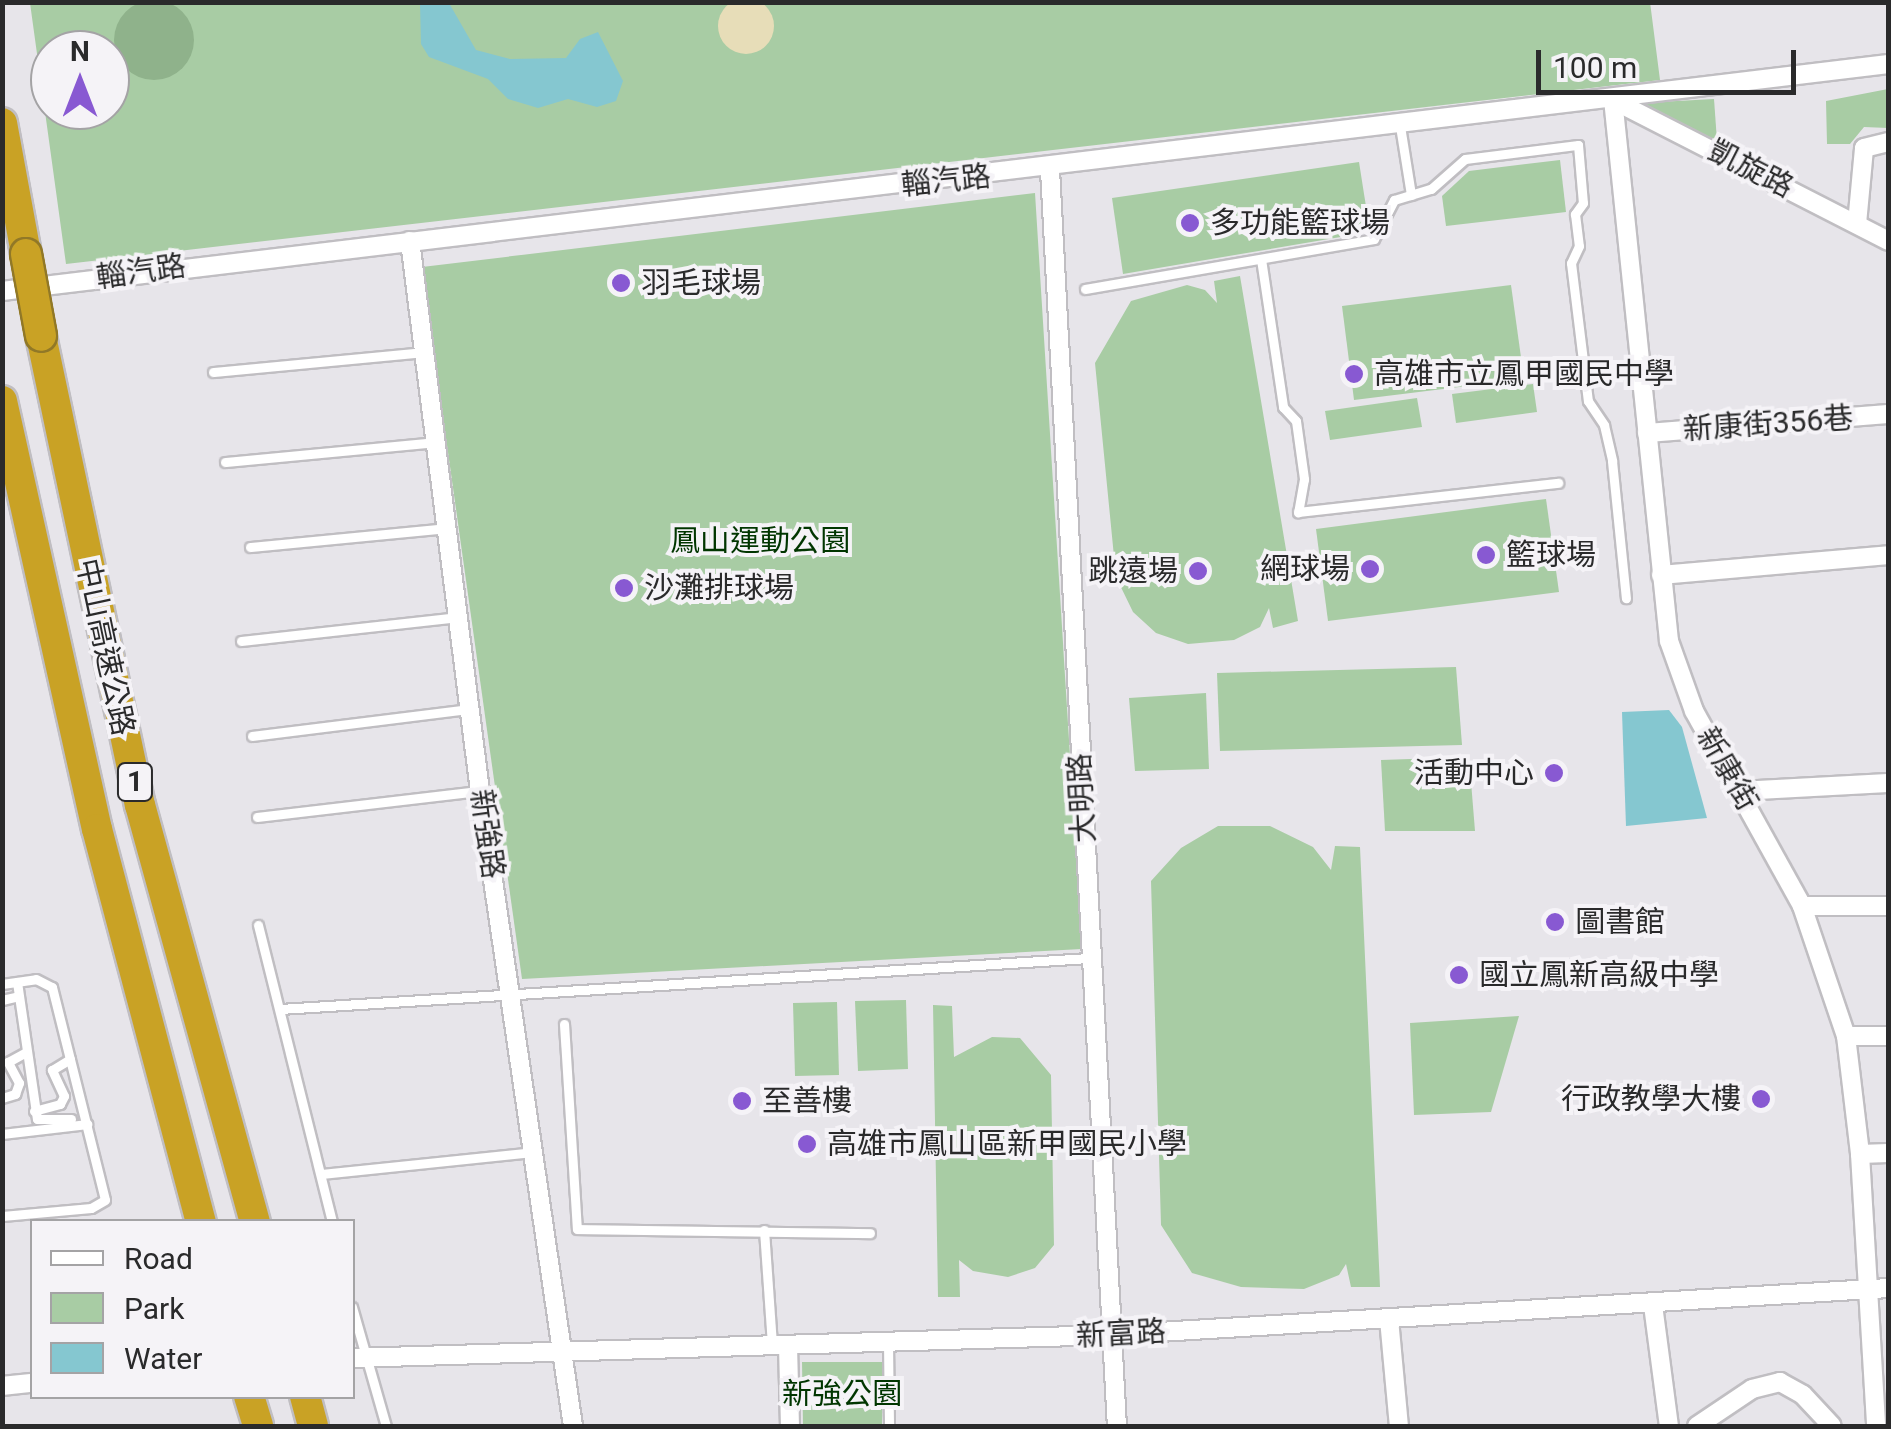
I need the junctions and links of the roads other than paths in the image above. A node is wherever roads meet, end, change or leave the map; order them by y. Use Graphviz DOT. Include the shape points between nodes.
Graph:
graph roads {
  1 [pos="1888,64"];
  2 [pos="1613,100"];
  3 [pos="2,123"];
  4 [pos="1400,126"];
  5 [pos="1888,142"];
  6 [pos="1050,170"];
  7 [pos="1411,195"];
  8 [pos="1857,224"];
  9 [pos="1888,240"];
  10 [pos="410,241"];
  11 [pos="1261,260"];
  12 [pos="1085,289"];
  13 [pos="2,291"];
  14 [pos="423,352"];
  15 [pos="213,372"];
  16 [pos="2,401"];
  17 [pos="1888,414"];
  18 [pos="1647,433"];
  19 [pos="435,442"];
  20 [pos="225,462"];
  21 [pos="1558,483"];
  22 [pos="446,528"];
  23 [pos="250,547"];
  24 [pos="1888,555"];
  25 [pos="1661,575"];
  26 [pos="1626,598"];
  27 [pos="457,617"];
  28 [pos="241,641"];
  29 [pos="469,709"];
  30 [pos="252,736"];
  31 [pos="1888,783"];
  32 [pos="480,791"];
  33 [pos="1739,791"];
  34 [pos="256,817"];
  35 [pos="1802,906"];
  36 [pos="1888,906"];
  37 [pos="258,926"];
  38 [pos="1090,958"];
  39 [pos="17,982"];
  40 [pos="2,984"];
  41 [pos="509,991"];
  42 [pos="19,996"];
  43 [pos="2,1000"];
  44 [pos="280,1009"];
  45 [pos="564,1024"];
  46 [pos="1846,1036"];
  47 [pos="1888,1036"];
  48 [pos="26,1052"];
  49 [pos="70,1059"];
  50 [pos="2,1098"];
  51 [pos="34,1111"];
  52 [pos="71,1118"];
  53 [pos="87,1124"];
  54 [pos="2,1134"];
  55 [pos="533,1152"];
  56 [pos="1860,1154"];
  57 [pos="1888,1154"];
  58 [pos="321,1174"];
  59 [pos="2,1216"];
  60 [pos="199,1219"];
  61 [pos="254,1219"];
  62 [pos="331,1219"];
  63 [pos="764,1230"];
  64 [pos="870,1233"];
  65 [pos="1888,1288"];
  66 [pos="1865,1291"];
  67 [pos="1654,1305"];
  68 [pos="1389,1319"];
  69 [pos="355,1329"];
  70 [pos="1109,1335"];
  71 [pos="888,1342"];
  72 [pos="780,1345"];
  73 [pos="565,1352"];
  74 [pos="359,1358"];
  75 [pos="30,1384"];
  76 [pos="2,1386"];
  77 [pos="386,1426"];
  78 [pos="572,1426"];
  79 [pos="790,1426"];
  80 [pos="889,1426"];
  81 [pos="1117,1426"];
  82 [pos="1398,1426"];
  83 [pos="1669,1426"];
  84 [pos="1697,1426"];
  85 [pos="1832,1426"];
  86 [pos="1876,1426"];
  1 -- 2 [label="street, 輜汽路"];
  2 -- 4 [label="street, 輜汽路"];
  2 -- 8 [label="street, 凱旋路"];
  2 -- 18 [label="street, 新康街"];
  3 -- 61 [label="highway, 中山高速公路 / 1, bridge" via="140,805"];
  4 -- 6 [label="street, 輜汽路"];
  4 -- 7 [label="lane"];
  5 -- 8 [label="street" via="1864,148"];
  6 -- 10 [label="street, 輜汽路"];
  6 -- 38 [label="street, 大明路"];
  7 -- 11 [label="lane" via="1394,200 1374,239"];
  7 -- 26 [label="lane" via="1431,189 1465,160 1578,145 1584,203 1575,214 1579,246 1570,264 1588,401 1604,424 1612,461"];
  8 -- 9 [label="street, 凱旋路"];
  10 -- 13 [label="street, 輜汽路"];
  10 -- 14 [label="street, 新強路"];
  11 -- 12 [label="lane"];
  11 -- 21 [label="lane" via="1283,406 1296,421 1304,479 1298,512"];
  14 -- 15 [label="lane"];
  14 -- 19 [label="street, 新強路"];
  16 -- 60 [label="highway, 中山高速公路 / 1" via="88,791"];
  17 -- 18 [label="street, 新康街356巷"];
  18 -- 25 [label="street, 新康街"];
  19 -- 20 [label="lane"];
  19 -- 22 [label="street, 新強路"];
  22 -- 23 [label="lane"];
  22 -- 27 [label="street, 新強路"];
  24 -- 25 [label="street"];
  25 -- 33 [label="street, 新康街" via="1668,641 1694,711"];
  27 -- 28 [label="lane"];
  27 -- 29 [label="street, 新強路"];
  29 -- 30 [label="lane"];
  29 -- 32 [label="street, 新強路"];
  31 -- 33 [label="street"];
  32 -- 34 [label="lane"];
  32 -- 41 [label="street, 新強路"];
  33 -- 35 [label="street, 新康街"];
  35 -- 36 [label="street"];
  35 -- 46 [label="street, 新康街"];
  37 -- 44 [label="lane"];
  38 -- 41 [label="lane"];
  38 -- 70 [label="street, 大明路"];
  39 -- 40 [label="lane"];
  39 -- 42 [label="lane"];
  39 -- 49 [label="lane" via="47,980 52,987"];
  41 -- 44 [label="lane"];
  41 -- 55 [label="street, 新強路"];
  42 -- 43 [label="lane"];
  42 -- 48 [label="lane"];
  44 -- 58 [label="lane"];
  45 -- 63 [label="lane" via="577,1229"];
  46 -- 47 [label="street"];
  46 -- 56 [label="street, 新康街"];
  48 -- 50 [label="lane" via="8,1062 19,1083 15,1094"];
  48 -- 51 [label="lane"];
  49 -- 51 [label="lane" via="52,1070 64,1096 60,1104"];
  49 -- 53 [label="lane"];
  51 -- 52 [label="lane" via="48,1121"];
  53 -- 54 [label="lane"];
  53 -- 59 [label="lane" via="105,1200 91,1208"];
  55 -- 58 [label="lane"];
  55 -- 73 [label="street, 新強路"];
  56 -- 57 [label="street"];
  56 -- 66 [label="street, 新康街"];
  58 -- 62 [label="lane"];
  63 -- 64 [label="lane"];
  63 -- 72 [label="lane"];
  65 -- 66 [label="street, 新富路"];
  66 -- 67 [label="street, 新富路"];
  66 -- 86 [label="street, 新康街"];
  67 -- 68 [label="street, 新富路"];
  67 -- 83 [label="street"];
  68 -- 70 [label="street, 新富路"];
  68 -- 82 [label="street"];
  69 -- 74 [label="lane"];
  70 -- 71 [label="street, 新富路"];
  70 -- 81 [label="street, 大明路"];
  71 -- 72 [label="street, 新富路"];
  71 -- 80 [label="lane"];
  72 -- 73 [label="street, 新富路"];
  72 -- 79 [label="street"];
  73 -- 74 [label="street, 新富路"];
  73 -- 78 [label="street, 新強路"];
  74 -- 77 [label="lane"];
  75 -- 76 [label="street"];
  84 -- 85 [label="street" via="1752,1389 1780,1382"];
}
